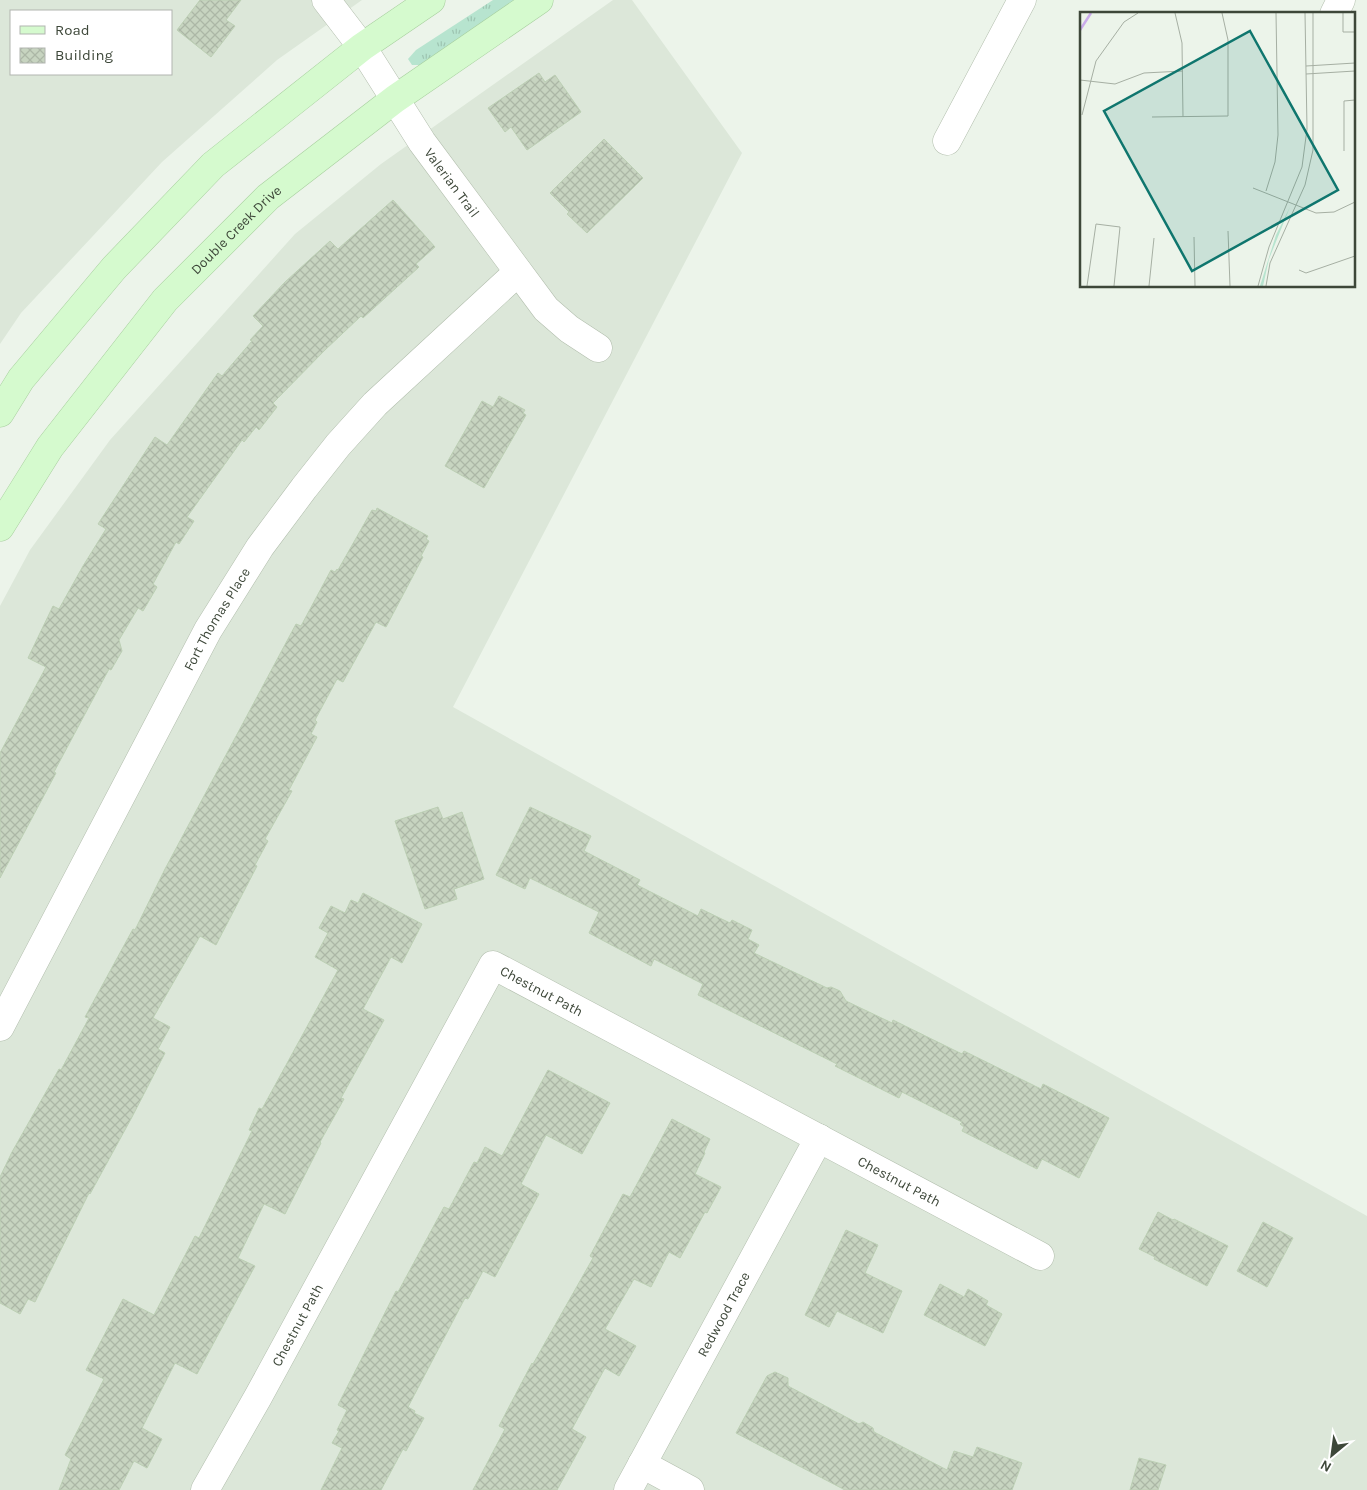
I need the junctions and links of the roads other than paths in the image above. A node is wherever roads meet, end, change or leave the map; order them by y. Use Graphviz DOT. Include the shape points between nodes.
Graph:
graph roads {
  1 [pos="326,0"];
  2 [pos="431,0"];
  3 [pos="538,0"];
  4 [pos="1022,0"];
  5 [pos="1341,0"];
  6 [pos="1335,12"];
  7 [pos="362,46"];
  8 [pos="395,99"];
  9 [pos="946,141"];
  10 [pos="518,272"];
  11 [pos="598,348"];
  12 [pos="0,413"];
  13 [pos="0,527"];
  14 [pos="0,1027"];
  15 [pos="820,1138"];
  16 [pos="1040,1256"];
  17 [pos="642,1464"];
  18 [pos="205,1490"];
  19 [pos="628,1490"];
  20 [pos="690,1490"];
  1 -- 7 [label="street, Valerian Trail"];
  2 -- 7 [label="street"];
  3 -- 8 [label="street, Double Creek Drive"];
  4 -- 9 [label="street"];
  5 -- 6 [label="street"];
  7 -- 8 [label="street, Valerian Trail"];
  7 -- 12 [label="street" via="213,165 114,268 21,379"];
  8 -- 10 [label="street, Valerian Trail" via="422,142"];
  8 -- 13 [label="street, Double Creek Drive" via="268,197 165,300 50,447"];
  10 -- 11 [label="street, Valerian Trail" via="546,309"];
  10 -- 14 [label="street, Fort Thomas Place" via="375,404 304,488 260,547 208,630"];
  15 -- 16 [label="street, Chestnut Path"];
  15 -- 17 [label="street, Redwood Trace"];
  15 -- 18 [label="street, Chestnut Path" via="493,965"];
  17 -- 19 [label="street, Redwood Trace"];
  17 -- 20 [label="street"];
}
